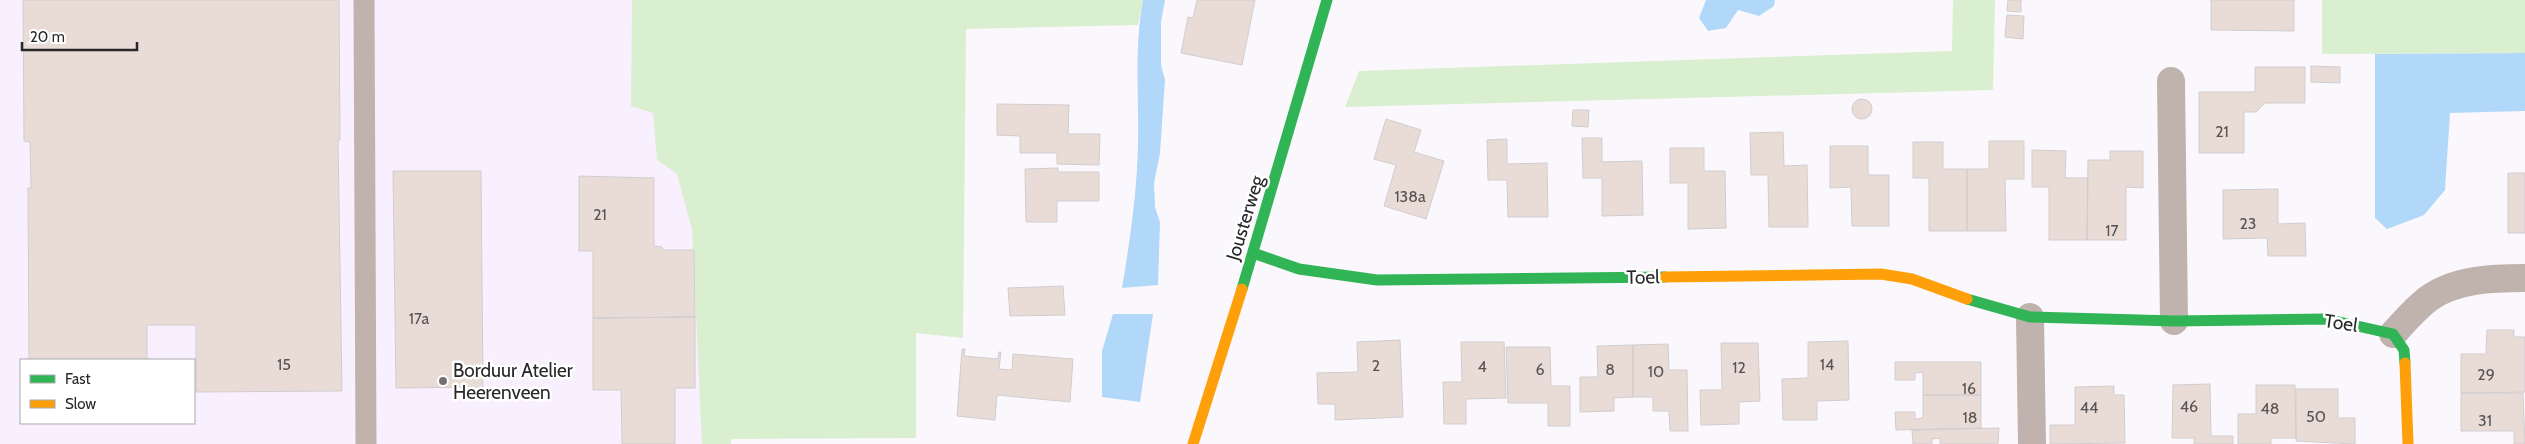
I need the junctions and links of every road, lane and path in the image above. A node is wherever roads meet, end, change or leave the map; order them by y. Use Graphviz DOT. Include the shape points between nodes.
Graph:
graph roads {
  1 [pos="364,0"];
  2 [pos="1327,0"];
  3 [pos="2171,81"];
  4 [pos="1253,253"];
  5 [pos="2525,278"];
  6 [pos="2030,317"];
  7 [pos="2174,321"];
  8 [pos="2392,334"];
  9 [pos="366,444"];
  10 [pos="1193,444"];
  11 [pos="2032,444"];
  12 [pos="2408,444"];
  1 -- 9 [label="lane"];
  2 -- 4 [label="street, Jousterweg"];
  3 -- 7 [label="street"];
  4 -- 6 [label="street, Toel" via="1299,269 1377,280 1881,274 1912,279 1975,302"];
  4 -- 10 [label="street, Jousterweg"];
  5 -- 8 [label="street" via="2483,280 2453,287 2429,298"];
  6 -- 7 [label="street, Toel"];
  6 -- 11 [label="street"];
  7 -- 8 [label="street, Toel" via="2326,319"];
  8 -- 12 [label="street" via="2404,350"];
}
